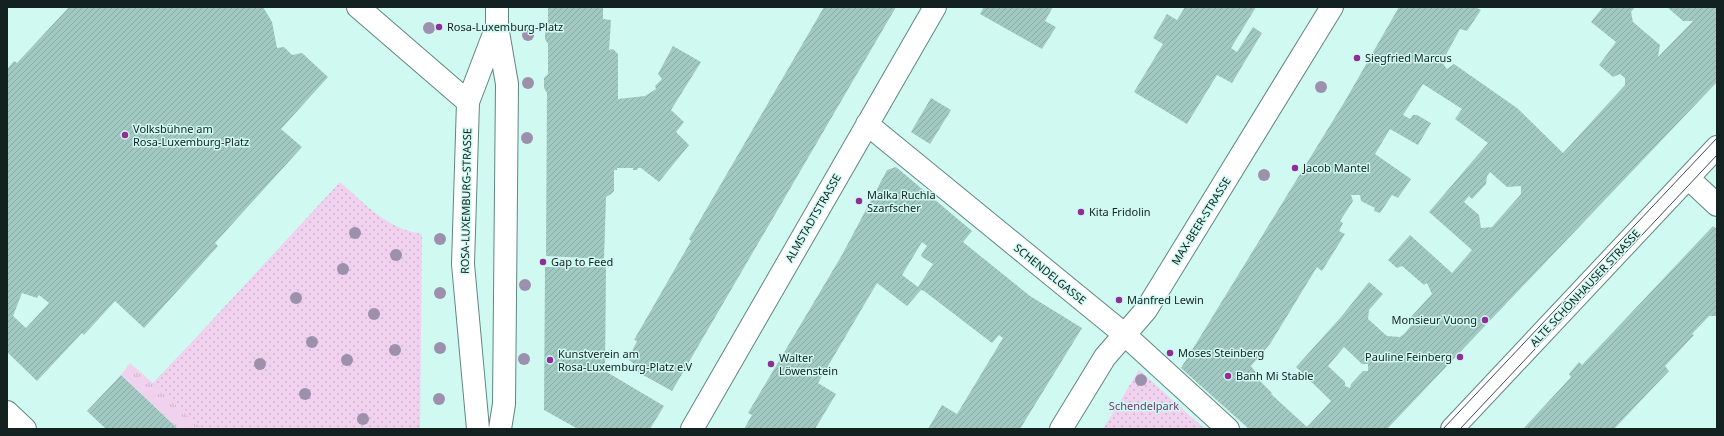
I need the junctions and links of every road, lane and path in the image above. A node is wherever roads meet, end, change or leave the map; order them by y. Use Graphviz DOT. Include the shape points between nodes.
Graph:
graph roads {
  1 [pos="358,7"];
  2 [pos="935,7"];
  3 [pos="1332,7"];
  4 [pos="497,17"];
  5 [pos="468,102"];
  6 [pos="867,124"];
  7 [pos="1717,147"];
  8 [pos="1688,178"];
  9 [pos="1717,205"];
  10 [pos="1124,334"];
  11 [pos="7,412"];
  12 [pos="25,429"];
  13 [pos="478,429"];
  14 [pos="500,429"];
  15 [pos="692,429"];
  16 [pos="1061,429"];
  17 [pos="1228,429"];
  18 [pos="1452,429"];
  1 -- 5 [label="street"];
  2 -- 6 [label="street, ALMSTADTSTRASSE"];
  3 -- 10 [label="street, MAX-BEER-STRASSE" via="1153,299"];
  4 -- 5 [label="street, ROSA-LUXEMBURG-STRASSE"];
  4 -- 14 [label="street, ROSA-LUXEMBURG-STRASSE" via="507,84 504,404"];
  5 -- 13 [label="street, ROSA-LUXEMBURG-STRASSE" via="463,264"];
  6 -- 10 [label="street, SCHENDELGASSE"];
  6 -- 15 [label="street, ALMSTADTSTRASSE"];
  7 -- 8 [label="street, ALTE SCHÖNHAUSER STRASSE"];
  8 -- 9 [label="street"];
  8 -- 18 [label="street, ALTE SCHÖNHAUSER STRASSE"];
  10 -- 16 [label="street, MAX-BEER-STRASSE" via="1105,357"];
  10 -- 17 [label="street, SCHENDELGASSE"];
  11 -- 12 [label="street"];
}
